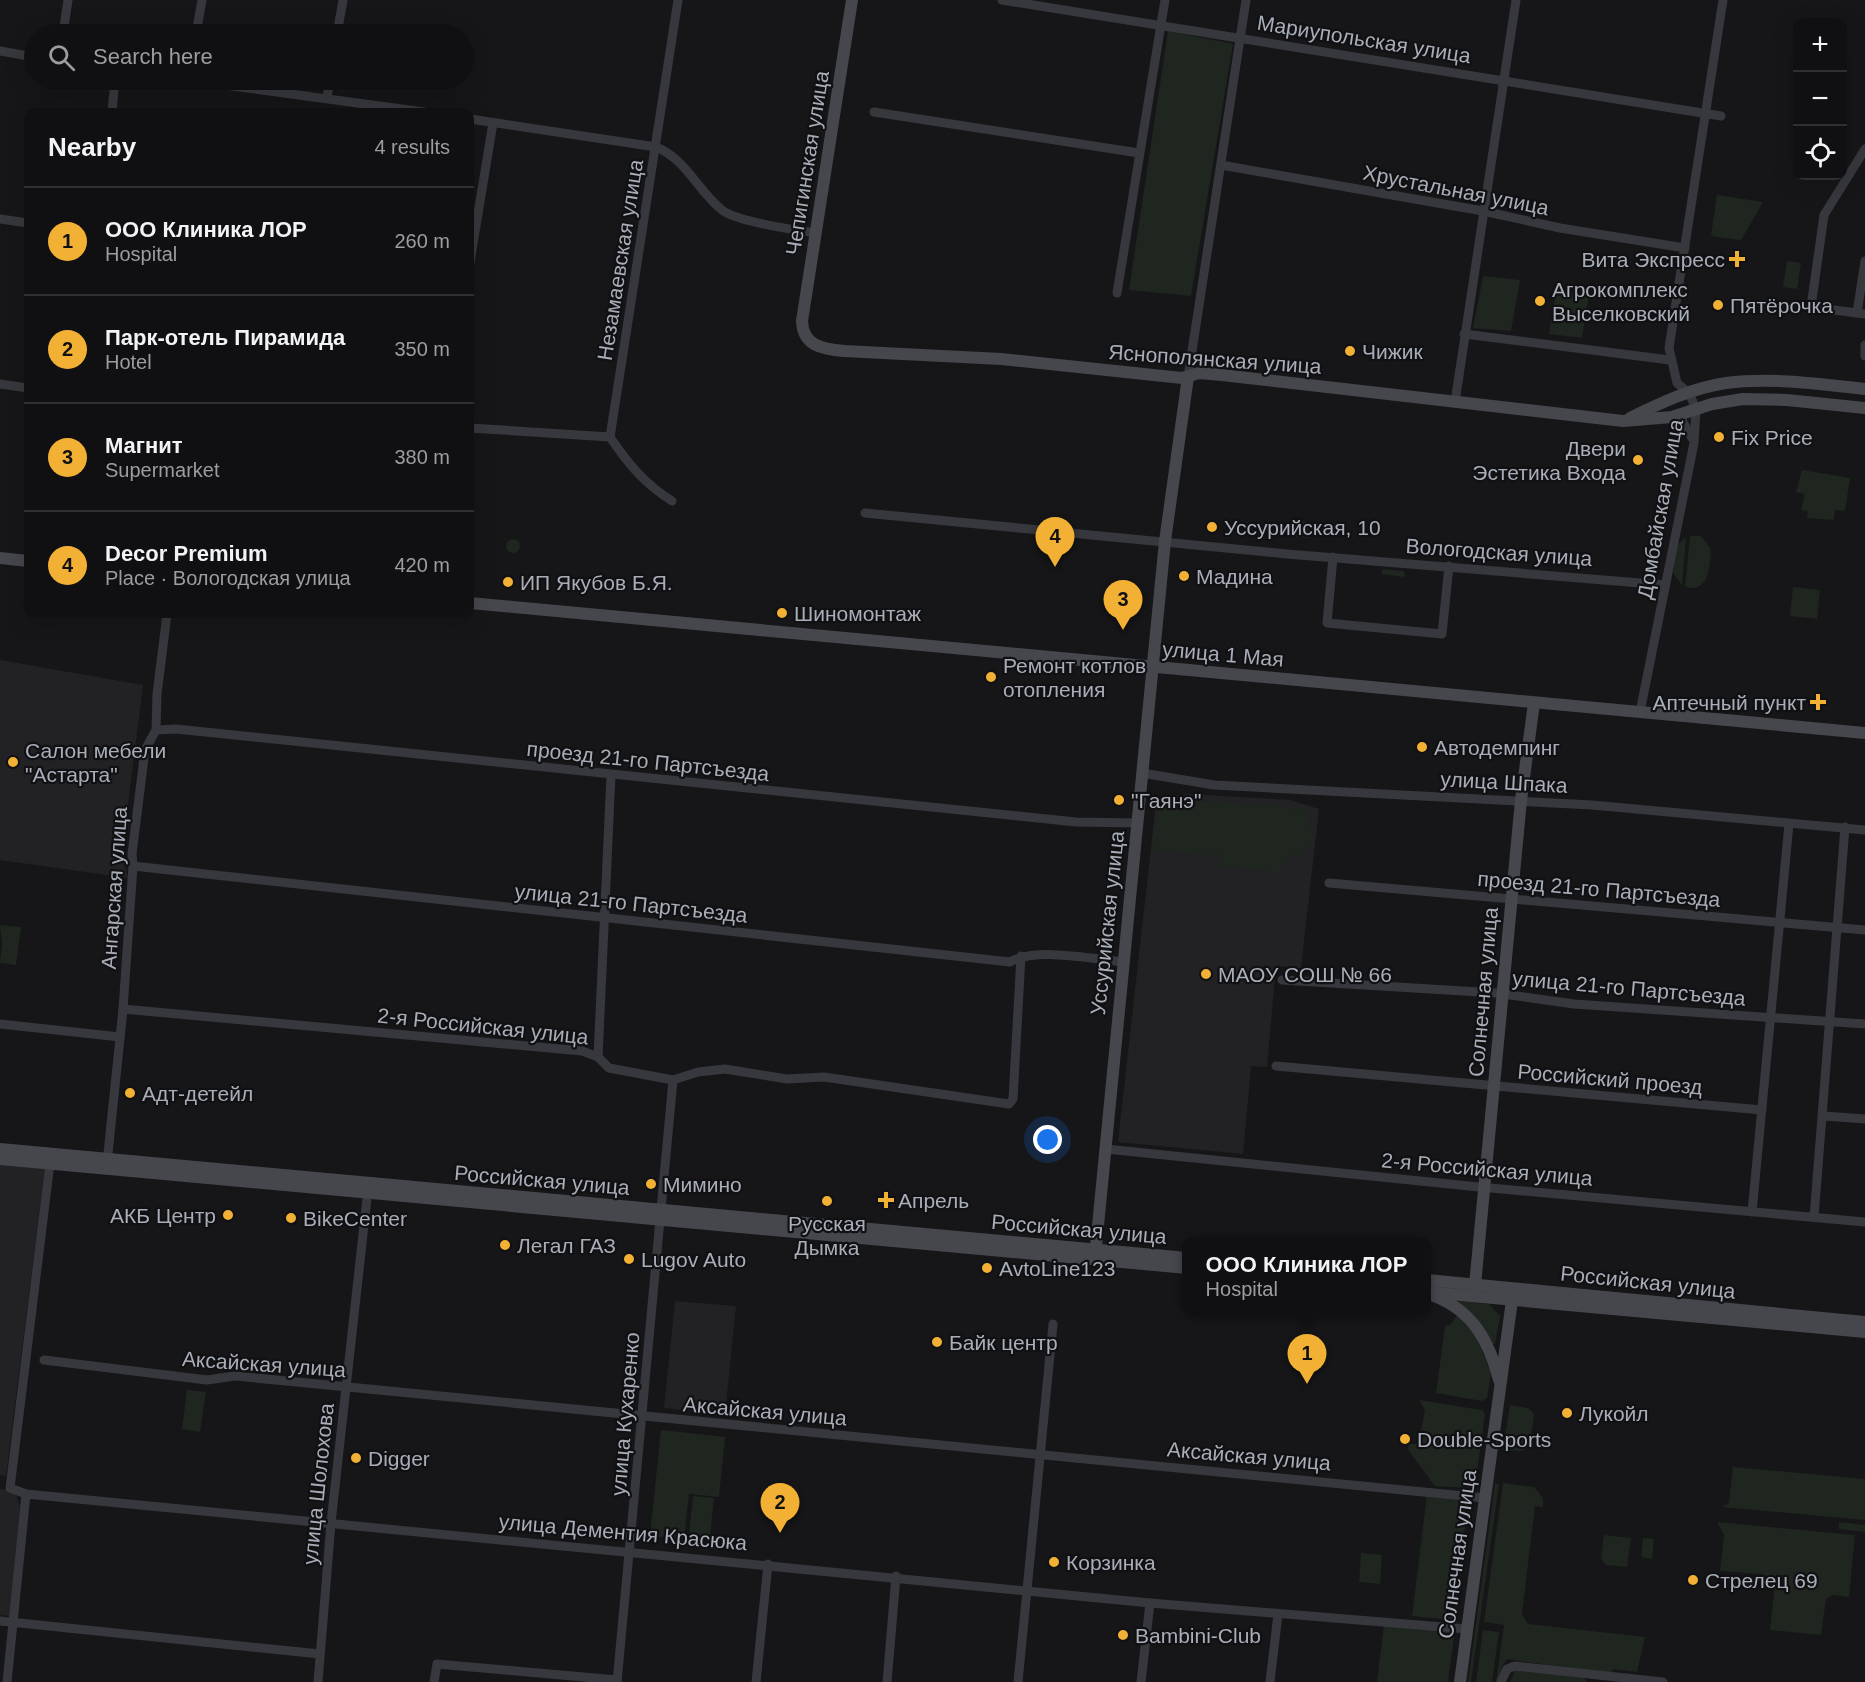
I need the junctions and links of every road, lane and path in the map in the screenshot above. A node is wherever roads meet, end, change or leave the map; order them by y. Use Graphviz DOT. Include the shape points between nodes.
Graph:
graph roads {
  1 [pos="68,0"];
  2 [pos="202,0"];
  3 [pos="343,0"];
  4 [pos="678,0"];
  5 [pos="852,0"];
  6 [pos="1002,0"];
  7 [pos="1165,0"];
  8 [pos="1246,0"];
  9 [pos="1516,0"];
  10 [pos="1723,0"];
  11 [pos="64,24"];
  12 [pos="198,24"];
  13 [pos="339,24"];
  14 [pos="1161,24"];
  15 [pos="1240,37"];
  16 [pos="0,51"];
  17 [pos="24,55"];
  18 [pos="1504,80"];
  19 [pos="114,90"];
  20 [pos="270,90"];
  21 [pos="328,90"];
  22 [pos="327,97"];
  23 [pos="112,108"];
  24 [pos="398,108"];
  25 [pos="874,111"];
  26 [pos="1706,114"];
  27 [pos="1721,116"];
  28 [pos="474,120"];
  29 [pos="493,123"];
  30 [pos="656,147"];
  31 [pos="1865,149"];
  32 [pos="1139,153"];
  33 [pos="1221,165"];
  34 [pos="1483,211"];
  35 [pos="0,219"];
  36 [pos="24,223"];
  37 [pos="816,233"];
  38 [pos="474,238"];
  39 [pos="1685,248"];
  40 [pos="1865,261"];
  41 [pos="1117,292"];
  42 [pos="1861,314"];
  43 [pos="803,333"];
  44 [pos="1464,334"];
  45 [pos="1865,345"];
  46 [pos="1865,356"];
  47 [pos="1670,360"];
  48 [pos="1188,376"];
  49 [pos="1788,383"];
  50 [pos="0,384"];
  51 [pos="24,387"];
  52 [pos="1865,389"];
  53 [pos="1689,393"];
  54 [pos="1786,399"];
  55 [pos="1455,402"];
  56 [pos="1865,408"];
  57 [pos="1696,409"];
  58 [pos="1672,417"];
  59 [pos="1623,421"];
  60 [pos="474,428"];
  61 [pos="610,436"];
  62 [pos="1694,443"];
  63 [pos="672,501"];
  64 [pos="865,513"];
  65 [pos="1165,541"];
  66 [pos="1333,557"];
  67 [pos="0,558"];
  68 [pos="24,561"];
  69 [pos="1449,566"];
  70 [pos="1665,585"];
  71 [pos="474,603"];
  72 [pos="166,618"];
  73 [pos="1153,667"];
  74 [pos="1534,703"];
  75 [pos="1640,712"];
  76 [pos="156,730"];
  77 [pos="1865,733"];
  78 [pos="1142,773"];
  79 [pos="611,776"];
  80 [pos="1521,800"];
  81 [pos="1136,823"];
  82 [pos="1789,824"];
  83 [pos="1845,827"];
  84 [pos="1865,830"];
  85 [pos="133,866"];
  86 [pos="1329,883"];
  87 [pos="1511,898"];
  88 [pos="604,918"];
  89 [pos="1778,924"];
  90 [pos="1839,927"];
  91 [pos="1865,930"];
  92 [pos="1021,956"];
  93 [pos="1123,962"];
  94 [pos="1282,980"];
  95 [pos="1503,994"];
  96 [pos="123,1009"];
  97 [pos="1771,1019"];
  98 [pos="1832,1020"];
  99 [pos="0,1024"];
  100 [pos="1865,1024"];
  101 [pos="120,1038"];
  102 [pos="598,1057"];
  103 [pos="1276,1066"];
  104 [pos="673,1080"];
  105 [pos="1494,1088"];
  106 [pos="1762,1110"];
  107 [pos="1824,1116"];
  108 [pos="1865,1119"];
  109 [pos="0,1149"];
  110 [pos="1106,1149"];
  111 [pos="0,1159"];
  112 [pos="50,1163"];
  113 [pos="107,1164"];
  114 [pos="368,1188"];
  115 [pos="1485,1188"];
  116 [pos="1752,1212"];
  117 [pos="661,1216"];
  118 [pos="1814,1217"];
  119 [pos="1865,1222"];
  120 [pos="1095,1255"];
  121 [pos="1182,1258"];
  122 [pos="1182,1267"];
  123 [pos="1431,1280"];
  124 [pos="1475,1285"];
  125 [pos="1431,1292"];
  126 [pos="1431,1294"];
  127 [pos="1513,1294"];
  128 [pos="1865,1322"];
  129 [pos="1053,1324"];
  130 [pos="1865,1332"];
  131 [pos="44,1360"];
  132 [pos="1500,1387"];
  133 [pos="346,1388"];
  134 [pos="642,1417"];
  135 [pos="1040,1455"];
  136 [pos="26,1494"];
  137 [pos="1485,1498"];
  138 [pos="331,1523"];
  139 [pos="630,1551"];
  140 [pos="768,1564"];
  141 [pos="896,1576"];
  142 [pos="1026,1590"];
  143 [pos="1150,1603"];
  144 [pos="1278,1614"];
  145 [pos="0,1621"];
  146 [pos="15,1623"];
  147 [pos="1467,1629"];
  148 [pos="320,1654"];
  149 [pos="617,1681"];
  150 [pos="7,1682"];
  151 [pos="318,1682"];
  152 [pos="434,1682"];
  153 [pos="756,1682"];
  154 [pos="887,1682"];
  155 [pos="1018,1682"];
  156 [pos="1141,1682"];
  157 [pos="1270,1682"];
  158 [pos="1460,1682"];
  159 [pos="1501,1682"];
  160 [pos="1663,1682"];
  1 -- 11 [label="street"];
  2 -- 12 [label="street"];
  3 -- 13 [label="street"];
  4 -- 30 [label="street, Незамаевская улица"];
  5 -- 37 [label="street, Чепигинская улица"];
  6 -- 14 [label="street, Мариупольская улица"];
  7 -- 14 [label="street"];
  8 -- 15 [label="street"];
  9 -- 18 [label="street"];
  10 -- 26 [label="street, Домбайская улица"];
  14 -- 15 [label="street, Мариупольская улица"];
  14 -- 32 [label="street"];
  15 -- 18 [label="street, Мариупольская улица"];
  15 -- 33 [label="street"];
  16 -- 17 [label="street"];
  18 -- 26 [label="street, Мариупольская улица"];
  18 -- 34 [label="street"];
  19 -- 23 [label="street"];
  20 -- 22 [label="street"];
  21 -- 22 [label="street"];
  22 -- 24 [label="street"];
  25 -- 32 [label="street"];
  26 -- 27 [label="street, Мариупольская улица"];
  26 -- 39 [label="street, Домбайская улица"];
  28 -- 29 [label="street"];
  29 -- 30 [label="street"];
  29 -- 38 [label="street"];
  30 -- 37 [label="street" via="680,161 724,212"];
  30 -- 61 [label="street, Незамаевская улица"];
  31 -- 42 [label="street" via="1824,215 1811,307"];
  32 -- 41 [label="street"];
  33 -- 34 [label="street, Хрустальная улица"];
  33 -- 48 [label="street"];
  34 -- 39 [label="street, Хрустальная улица"];
  34 -- 44 [label="street"];
  35 -- 36 [label="street"];
  37 -- 43 [label="street, Чепигинская улица"];
  39 -- 47 [label="street, Домбайская улица"];
  40 -- 42 [label="street"];
  43 -- 48 [label="street, Яснополянская улица" via="819,348 840,351 1001,359"];
  44 -- 47 [label="street"];
  44 -- 55 [label="street"];
  45 -- 46 [label="street"];
  47 -- 53 [label="street, Домбайская улица" via="1677,383"];
  48 -- 55 [label="street, Яснополянская улица" via="1222,375"];
  48 -- 65 [label="street, Уссурийская улица"];
  49 -- 52 [label="street"];
  49 -- 53 [label="street" via="1723,383"];
  49 -- 54 [label="street"];
  50 -- 51 [label="street"];
  53 -- 57 [label="street, Домбайская улица"];
  53 -- 59 [label="street" via="1662,401"];
  54 -- 56 [label="street, Яснополянская улица"];
  54 -- 57 [label="street, Яснополянская улица" via="1743,399"];
  55 -- 59 [label="street, Яснополянская улица"];
  57 -- 58 [label="street, Яснополянская улица"];
  57 -- 62 [label="street, Домбайская улица"];
  58 -- 59 [label="street, Яснополянская улица"];
  58 -- 62 [label="street" via="1690,430"];
  60 -- 61 [label="street"];
  61 -- 63 [label="street" via="627,464 649,487"];
  62 -- 70 [label="street, Домбайская улица"];
  64 -- 65 [label="street, Вологодская улица"];
  65 -- 66 [label="street, Вологодская улица"];
  65 -- 73 [label="street, Уссурийская улица"];
  66 -- 69 [label="street, Вологодская улица"];
  66 -- 69 [label="street" via="1327,623 1442,634"];
  67 -- 68 [label="street"];
  69 -- 70 [label="street, Вологодская улица"];
  70 -- 75 [label="street, Домбайская улица"];
  71 -- 73 [label="street, улица 1 Мая"];
  72 -- 76 [label="street, Ангарская улица"];
  73 -- 74 [label="street, улица 1 Мая"];
  73 -- 78 [label="street, Уссурийская улица"];
  74 -- 75 [label="street, улица 1 Мая"];
  74 -- 80 [label="street, Солнечная улица"];
  75 -- 77 [label="street, улица 1 Мая"];
  76 -- 79 [label="street, проезд 21-го Партсъезда" via="176,729"];
  76 -- 85 [label="street, Ангарская улица" via="145,750"];
  78 -- 80 [label="street, улица Шпака" via="1214,785"];
  78 -- 81 [label="street, Уссурийская улица"];
  79 -- 81 [label="street, проезд 21-го Партсъезда" via="1077,822"];
  79 -- 88 [label="street"];
  80 -- 82 [label="street, улица Шпака"];
  80 -- 87 [label="street, Солнечная улица"];
  81 -- 93 [label="street, Уссурийская улица"];
  82 -- 83 [label="street, улица Шпака"];
  82 -- 89 [label="street"];
  83 -- 84 [label="street, улица Шпака"];
  83 -- 90 [label="street"];
  85 -- 88 [label="street, улица 21-го Партсъезда"];
  85 -- 96 [label="street, Ангарская улица"];
  86 -- 87 [label="street, проезд 21-го Партсъезда"];
  87 -- 89 [label="street, проезд 21-го Партсъезда"];
  87 -- 95 [label="street, Солнечная улица"];
  88 -- 92 [label="street, улица 21-го Партсъезда" via="1010,962"];
  88 -- 102 [label="street"];
  89 -- 90 [label="street, проезд 21-го Партсъезда"];
  89 -- 97 [label="street"];
  90 -- 91 [label="street, проезд 21-го Партсъезда"];
  90 -- 98 [label="street"];
  92 -- 93 [label="street, улица 21-го Партсъезда"];
  92 -- 104 [label="street, 2-я Российская улица" via="1013,1099 1009,1104 824,1077 787,1079 725,1070 698,1072"];
  93 -- 110 [label="street, Уссурийская улица"];
  94 -- 95 [label="street, улица 21-го Партсъезда"];
  95 -- 97 [label="street, улица 21-го Партсъезда" via="1574,1004"];
  95 -- 105 [label="street, Солнечная улица"];
  96 -- 101 [label="street, Ангарская улица"];
  96 -- 102 [label="street, 2-я Российская улица" via="582,1051"];
  97 -- 98 [label="street, улица 21-го Партсъезда"];
  97 -- 106 [label="street"];
  98 -- 100 [label="street, улица 21-го Партсъезда"];
  98 -- 107 [label="street"];
  99 -- 101 [label="street"];
  101 -- 113 [label="street, Ангарская улица"];
  102 -- 104 [label="street, 2-я Российская улица" via="609,1068"];
  103 -- 105 [label="street, Российский проезд"];
  104 -- 117 [label="street, улица Кухаренко"];
  105 -- 106 [label="street, Российский проезд"];
  105 -- 115 [label="street, Солнечная улица"];
  106 -- 116 [label="street"];
  107 -- 108 [label="street"];
  107 -- 118 [label="street"];
  109 -- 113 [label="street, Российская улица"];
  110 -- 115 [label="street, 2-я Российская улица"];
  110 -- 120 [label="street, Уссурийская улица"];
  111 -- 112 [label="street, Российская улица"];
  112 -- 113 [label="street, Российская улица"];
  112 -- 136 [label="street" via="10,1488"];
  113 -- 114 [label="street, Российская улица"];
  114 -- 117 [label="street, Российская улица"];
  114 -- 133 [label="street, улица Шолохова"];
  115 -- 116 [label="street, 2-я Российская улица"];
  115 -- 124 [label="street, Солнечная улица"];
  116 -- 118 [label="street, 2-я Российская улица"];
  117 -- 120 [label="street, Российская улица"];
  117 -- 134 [label="street, улица Кухаренко"];
  118 -- 119 [label="street, 2-я Российская улица"];
  120 -- 121 [label="street, Российская улица"];
  120 -- 122 [label="street, Российская улица"];
  123 -- 124 [label="street, Российская улица"];
  124 -- 127 [label="street, Российская улица"];
  125 -- 127 [label="street, Российская улица"];
  126 -- 132 [label="street" via="1474,1322 1494,1361"];
  127 -- 128 [label="street, Российская улица"];
  127 -- 130 [label="street, Российская улица"];
  127 -- 132 [label="street, Солнечная улица"];
  129 -- 135 [label="street"];
  131 -- 133 [label="street, Аксайская улица" via="207,1380 235,1376"];
  132 -- 137 [label="street, Солнечная улица"];
  133 -- 134 [label="street, Аксайская улица"];
  133 -- 138 [label="street, улица Шолохова"];
  134 -- 135 [label="street, Аксайская улица"];
  134 -- 139 [label="street, улица Кухаренко"];
  135 -- 137 [label="street, Аксайская улица"];
  135 -- 142 [label="street"];
  136 -- 138 [label="street, улица Дементия Красюка"];
  136 -- 146 [label="street"];
  137 -- 147 [label="street, Солнечная улица"];
  138 -- 139 [label="street, улица Дементия Красюка"];
  138 -- 148 [label="street, улица Шолохова"];
  139 -- 140 [label="street, улица Дементия Красюка"];
  139 -- 149 [label="street, улица Кухаренко"];
  140 -- 141 [label="street, улица Дементия Красюка"];
  140 -- 153 [label="street"];
  141 -- 142 [label="street, улица Дементия Красюка"];
  141 -- 154 [label="street"];
  142 -- 143 [label="street, улица Дементия Красюка"];
  142 -- 155 [label="street"];
  143 -- 144 [label="street, улица Дементия Красюка"];
  143 -- 156 [label="street"];
  144 -- 147 [label="street, улица Дементия Красюка"];
  144 -- 157 [label="street"];
  145 -- 146 [label="street"];
  146 -- 148 [label="street"];
  146 -- 150 [label="street"];
  147 -- 158 [label="street, Солнечная улица"];
  148 -- 151 [label="street, улица Шолохова"];
  149 -- 152 [label="street" via="437,1665"];
  159 -- 160 [label="street" via="1507,1669 1515,1666"];
}
